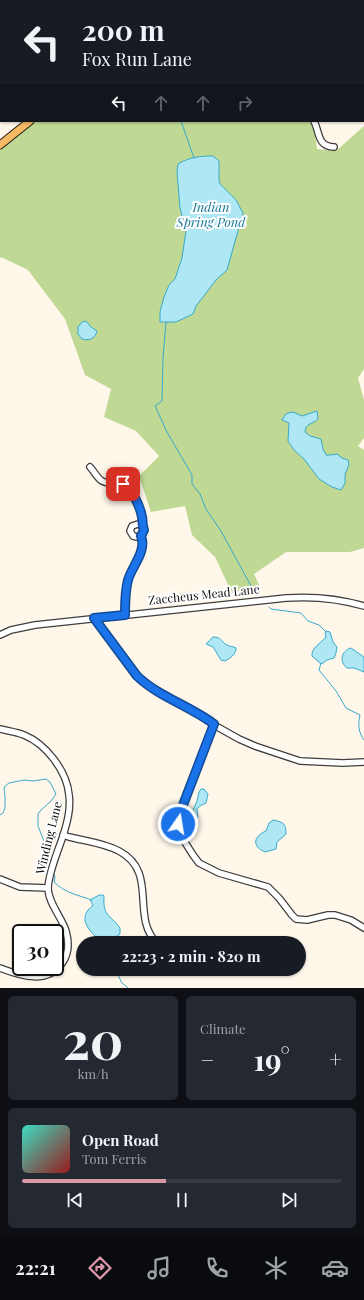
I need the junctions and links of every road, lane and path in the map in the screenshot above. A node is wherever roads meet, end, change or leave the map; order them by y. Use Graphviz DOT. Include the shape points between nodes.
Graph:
graph roads {
  1 [pos="29,122"];
  2 [pos="314,122"];
  3 [pos="0,145"];
  4 [pos="334,147"];
  5 [pos="90,467"];
  6 [pos="142,526"];
  7 [pos="141,536"];
  8 [pos="364,606"];
  9 [pos="125,615"];
  10 [pos="94,618"];
  11 [pos="0,635"];
  12 [pos="214,724"];
  13 [pos="0,729"];
  14 [pos="364,762"];
  15 [pos="63,835"];
  16 [pos="0,879"];
  17 [pos="48,888"];
  18 [pos="364,928"];
  19 [pos="151,936"];
  20 [pos="0,968"];
  1 -- 3 [label="main road"];
  2 -- 4 [label="street" via="322,143"];
  5 -- 6 [label="street" via="102,481 127,487 139,508"];
  6 -- 7 [label="street"];
  6 -- 7 [label="street" via="134,524 130,528 131,534 135,537"];
  7 -- 9 [label="street" via="141,551 128,580"];
  8 -- 9 [label="street, Zaccheus Mead Lane" via="326,597 305,596"];
  9 -- 10 [label="street, Zaccheus Mead Lane"];
  10 -- 11 [label="street, Zaccheus Mead Lane" via="21,627"];
  10 -- 12 [label="street" via="143,682"];
  12 -- 14 [label="street" via="250,743 296,761"];
  12 -- 18 [label="street" via="179,820 178,830 193,855 199,863 219,873 268,887 296,918 307,920 335,915"];
  13 -- 15 [label="street, Winding Lane" via="24,735 49,752 58,765 68,785 69,794 69,812"];
  15 -- 17 [label="street, Winding Lane"];
  15 -- 19 [label="street" via="109,846 130,859 141,878 143,911"];
  16 -- 17 [label="street" via="20,887"];
  17 -- 20 [label="street, Winding Lane" via="53,907 68,938 66,958 56,971 45,976 20,975"];
}
